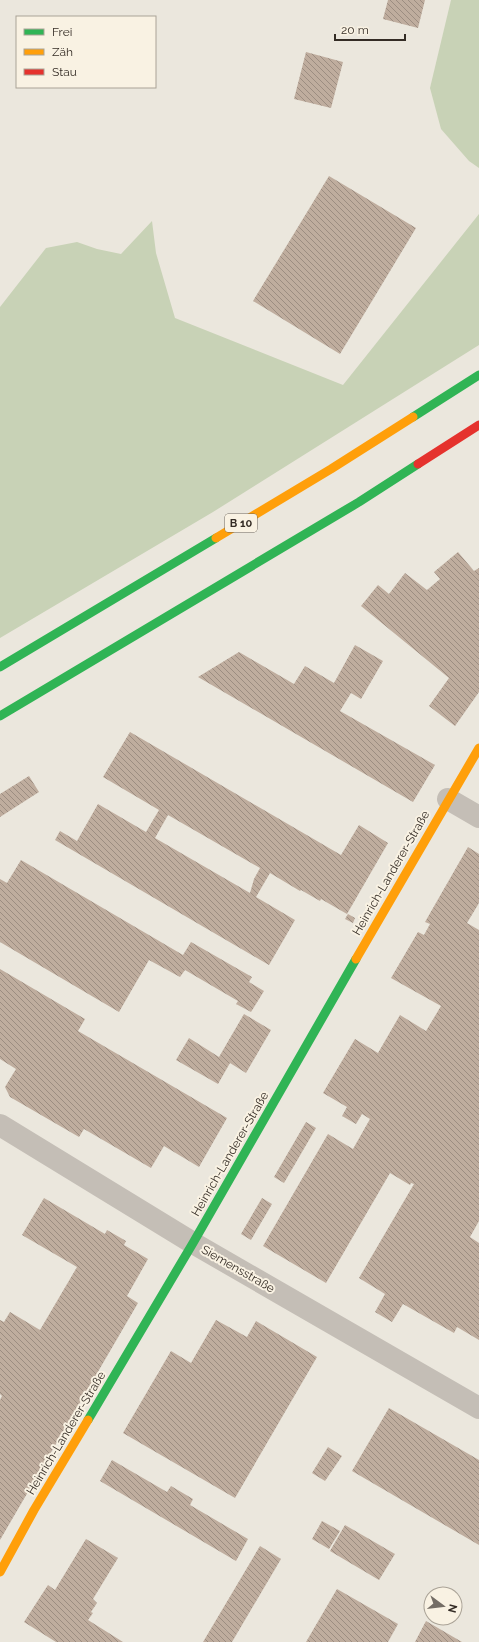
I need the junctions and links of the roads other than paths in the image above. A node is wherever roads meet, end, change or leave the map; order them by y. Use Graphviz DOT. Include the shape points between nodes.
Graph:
graph roads {
  1 [pos="479,375"];
  2 [pos="479,425"];
  3 [pos="0,667"];
  4 [pos="0,716"];
  5 [pos="479,748"];
  6 [pos="448,799"];
  7 [pos="479,817"];
  8 [pos="0,1125"];
  9 [pos="193,1242"];
  10 [pos="479,1408"];
  11 [pos="0,1572"];
  1 -- 3 [label="main road, B 10" via="331,469"];
  2 -- 4 [label="main road" via="359,502"];
  5 -- 6 [label="main road, Heinrich-Landerer-Straße"];
  6 -- 7 [label="street"];
  6 -- 9 [label="main road, Heinrich-Landerer-Straße"];
  8 -- 9 [label="street, Siemensstraße"];
  9 -- 10 [label="street, Siemensstraße"];
  9 -- 11 [label="main road, Heinrich-Landerer-Straße"];
}
